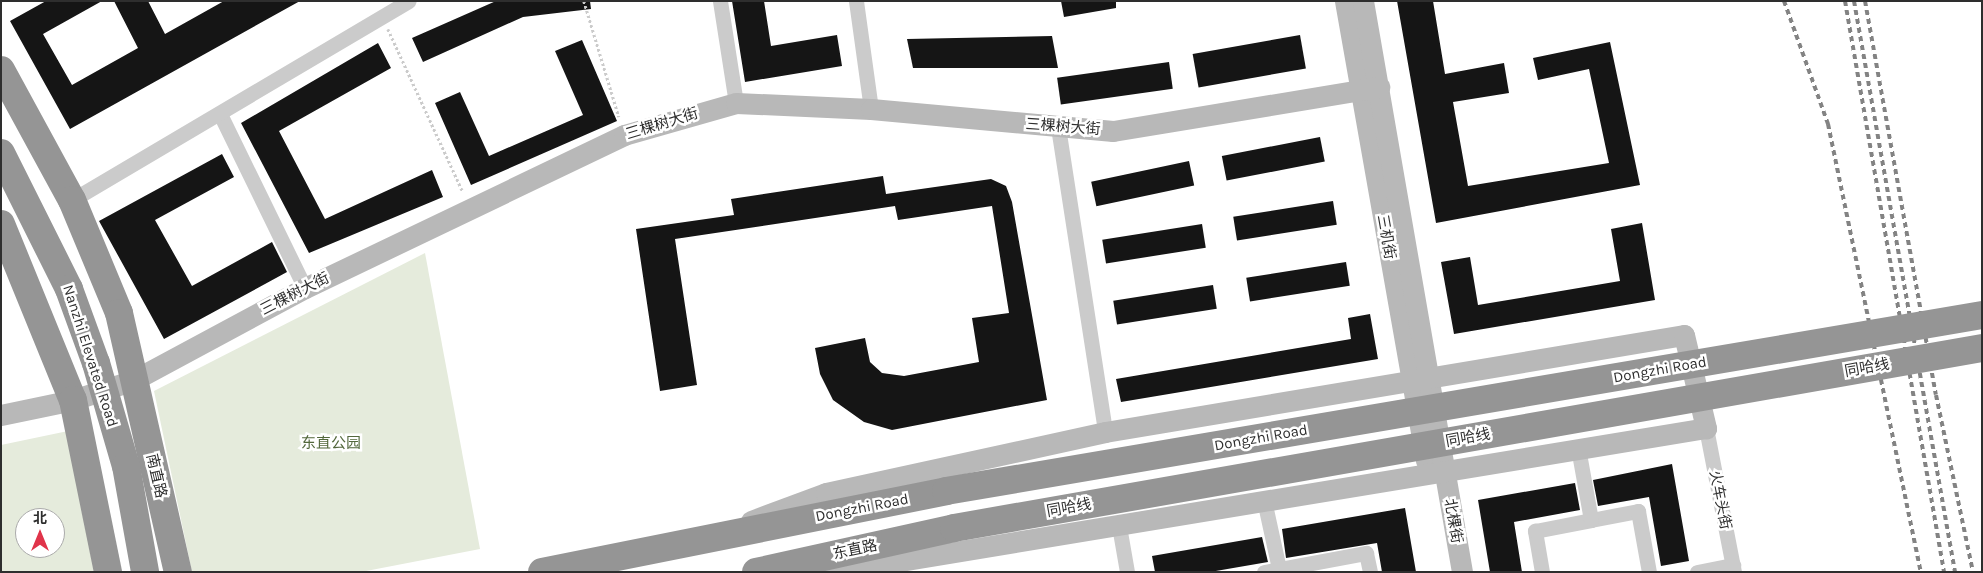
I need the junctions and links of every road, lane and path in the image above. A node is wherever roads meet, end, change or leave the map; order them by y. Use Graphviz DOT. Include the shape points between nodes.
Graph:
graph roads {
  1 [pos="410,1"];
  2 [pos="584,1"];
  3 [pos="720,1"];
  4 [pos="856,1"];
  5 [pos="1345,1"];
  6 [pos="1363,1"];
  7 [pos="382,16"];
  8 [pos="1,70"];
  9 [pos="1370,89"];
  10 [pos="1,102"];
  11 [pos="736,103"];
  12 [pos="871,109"];
  13 [pos="221,116"];
  14 [pos="1058,127"];
  15 [pos="624,135"];
  16 [pos="1,152"];
  17 [pos="1,190"];
  18 [pos="72,200"];
  19 [pos="470,209"];
  20 [pos="4,242"];
  21 [pos="305,288"];
  22 [pos="1982,315"];
  23 [pos="1982,348"];
  24 [pos="1420,377"];
  25 [pos="134,380"];
  26 [pos="73,400"];
  27 [pos="1,415"];
  28 [pos="1706,428"];
  29 [pos="1105,432"];
  30 [pos="1578,448"];
  31 [pos="1436,472"];
  32 [pos="1264,500"];
  33 [pos="1591,520"];
  34 [pos="1119,526"];
  35 [pos="954,528"];
  36 [pos="698,540"];
  37 [pos="1734,568"];
  38 [pos="1279,569"];
  39 [pos="1298,569"];
  40 [pos="761,571"];
  41 [pos="839,571"];
  42 [pos="108,572"];
  43 [pos="128,572"];
  44 [pos="145,572"];
  45 [pos="178,572"];
  46 [pos="542,572"];
  47 [pos="1127,572"];
  48 [pos="1264,572"];
  49 [pos="1370,572"];
  50 [pos="1462,572"];
  51 [pos="1542,572"];
  52 [pos="1649,572"];
  53 [pos="1697,572"];
  1 -- 7 [label="street"];
  2 -- 15 [label="path"];
  3 -- 11 [label="street"];
  4 -- 12 [label="street"];
  5 -- 9 [label="main road, 三机街"];
  6 -- 9 [label="main road, 三机街"];
  7 -- 13 [label="street"];
  7 -- 19 [label="path"];
  8 -- 18 [label="highway"];
  9 -- 14 [label="main road, 三棵树大街" via="1113,131"];
  9 -- 24 [label="main road, 三机街"];
  10 -- 25 [label="highway" via="62,217"];
  11 -- 12 [label="main road, 三棵树大街"];
  11 -- 15 [label="main road, 三棵树大街"];
  12 -- 14 [label="main road, 三棵树大街"];
  13 -- 18 [label="street"];
  13 -- 21 [label="street"];
  14 -- 29 [label="street"];
  15 -- 19 [label="main road, 三棵树大街"];
  16 -- 44 [label="highway, Nanzhi Elevated Road, bridge" via="69,289 96,363 126,466"];
  17 -- 43 [label="highway, Nanzhi Elevated Road" via="52,296 79,368 106,465"];
  18 -- 25 [label="highway" via="119,313"];
  19 -- 21 [label="main road, 三棵树大街"];
  20 -- 26 [label="highway"];
  21 -- 25 [label="main road, 三棵树大街"];
  22 -- 36 [label="highway, Dongzhi Road, bridge" via="946,491"];
  23 -- 35 [label="highway, 同哈线, bridge"];
  24 -- 28 [label="main road" via="1684,335"];
  24 -- 29 [label="main road"];
  24 -- 31 [label="main road, 三机街"];
  25 -- 26 [label="main road, 三棵树大街"];
  25 -- 45 [label="highway, 南直路"];
  26 -- 27 [label="main road, 三棵树大街"];
  26 -- 42 [label="highway"];
  28 -- 30 [label="main road"];
  28 -- 37 [label="street, 火车头街"];
  29 -- 36 [label="main road" via="826,493"];
  30 -- 31 [label="main road"];
  30 -- 33 [label="street"];
  31 -- 32 [label="main road"];
  31 -- 50 [label="main road, 北棵街"];
  32 -- 34 [label="main road"];
  32 -- 38 [label="street"];
  33 -- 51 [label="street" via="1535,531"];
  33 -- 52 [label="street" via="1638,511"];
  34 -- 41 [label="main road"];
  34 -- 47 [label="street"];
  35 -- 40 [label="highway, 东直路"];
  36 -- 46 [label="highway, Dongzhi Road"];
  37 -- 53 [label="street"];
  38 -- 39 [label="street"];
  38 -- 48 [label="street"];
  39 -- 49 [label="street" via="1366,554"];
  40 -- 41 [label="main road"];
}
